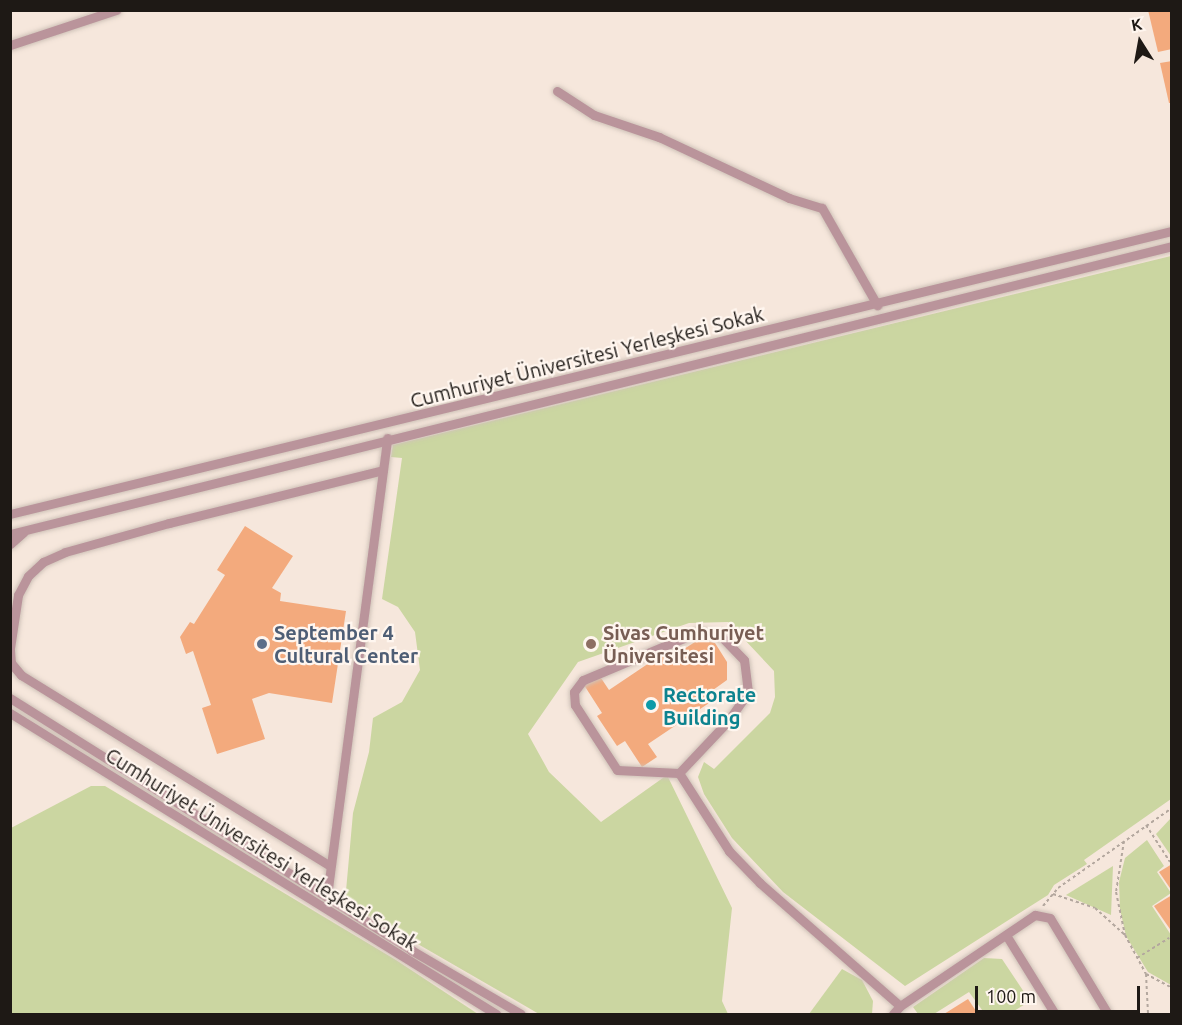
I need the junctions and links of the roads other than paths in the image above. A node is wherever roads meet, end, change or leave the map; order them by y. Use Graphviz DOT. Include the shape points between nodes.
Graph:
graph roads {
  1 [pos="116,10"];
  2 [pos="10,45"];
  3 [pos="556,91"];
  4 [pos="1172,231"];
  5 [pos="1172,246"];
  6 [pos="877,305"];
  7 [pos="387,438"];
  8 [pos="383,470"];
  9 [pos="10,514"];
  10 [pos="28,528"];
  11 [pos="10,534"];
  12 [pos="10,544"];
  13 [pos="10,649"];
  14 [pos="10,698"];
  15 [pos="10,712"];
  16 [pos="680,773"];
  17 [pos="330,866"];
  18 [pos="327,896"];
  19 [pos="1006,935"];
  20 [pos="900,1006"];
  21 [pos="496,1014"];
  22 [pos="521,1014"];
  23 [pos="893,1014"];
  24 [pos="1055,1014"];
  25 [pos="1107,1014"];
  1 -- 2 [label="street"];
  3 -- 6 [label="street" via="594,115 659,137 789,198 822,208"];
  4 -- 6 [label="street, Cumhuriyet Üniversitesi Yerleşkesi Sokak"];
  5 -- 7 [label="street, Cumhuriyet Üniversitesi Yerleşkesi Sokak"];
  6 -- 9 [label="street, Cumhuriyet Üniversitesi Yerleşkesi Sokak"];
  7 -- 8 [label="street, Cumhuriyet Üniversitesi Yerleşkesi Sokak"];
  7 -- 10 [label="street, Cumhuriyet Üniversitesi Yerleşkesi Sokak"];
  8 -- 13 [label="street, Cumhuriyet Üniversitesi Yerleşkesi Sokak" via="169,523 65,552 43,562 28,576 18,596"];
  8 -- 17 [label="street, Cumhuriyet Üniversitesi Yerleşkesi Sokak"];
  10 -- 11 [label="street, Cumhuriyet Üniversitesi Yerleşkesi Sokak"];
  10 -- 12 [label="street, Cumhuriyet Üniversitesi Yerleşkesi Sokak"];
  13 -- 17 [label="street, Cumhuriyet Üniversitesi Yerleşkesi Sokak" via="11,663 21,675"];
  14 -- 18 [label="street, Cumhuriyet Üniversitesi Yerleşkesi Sokak"];
  15 -- 21 [label="street, Cumhuriyet Üniversitesi Yerleşkesi Sokak"];
  16 -- 16 [label="street" via="748,693 744,660 720,635 698,632 583,680 574,692 575,705 617,770"];
  16 -- 20 [label="street" via="736,859"];
  17 -- 18 [label="street, Cumhuriyet Üniversitesi Yerleşkesi Sokak"];
  18 -- 22 [label="street, Cumhuriyet Üniversitesi Yerleşkesi Sokak"];
  19 -- 20 [label="street"];
  19 -- 24 [label="street"];
  19 -- 25 [label="street" via="1035,915 1050,918"];
  20 -- 23 [label="street"];
}
